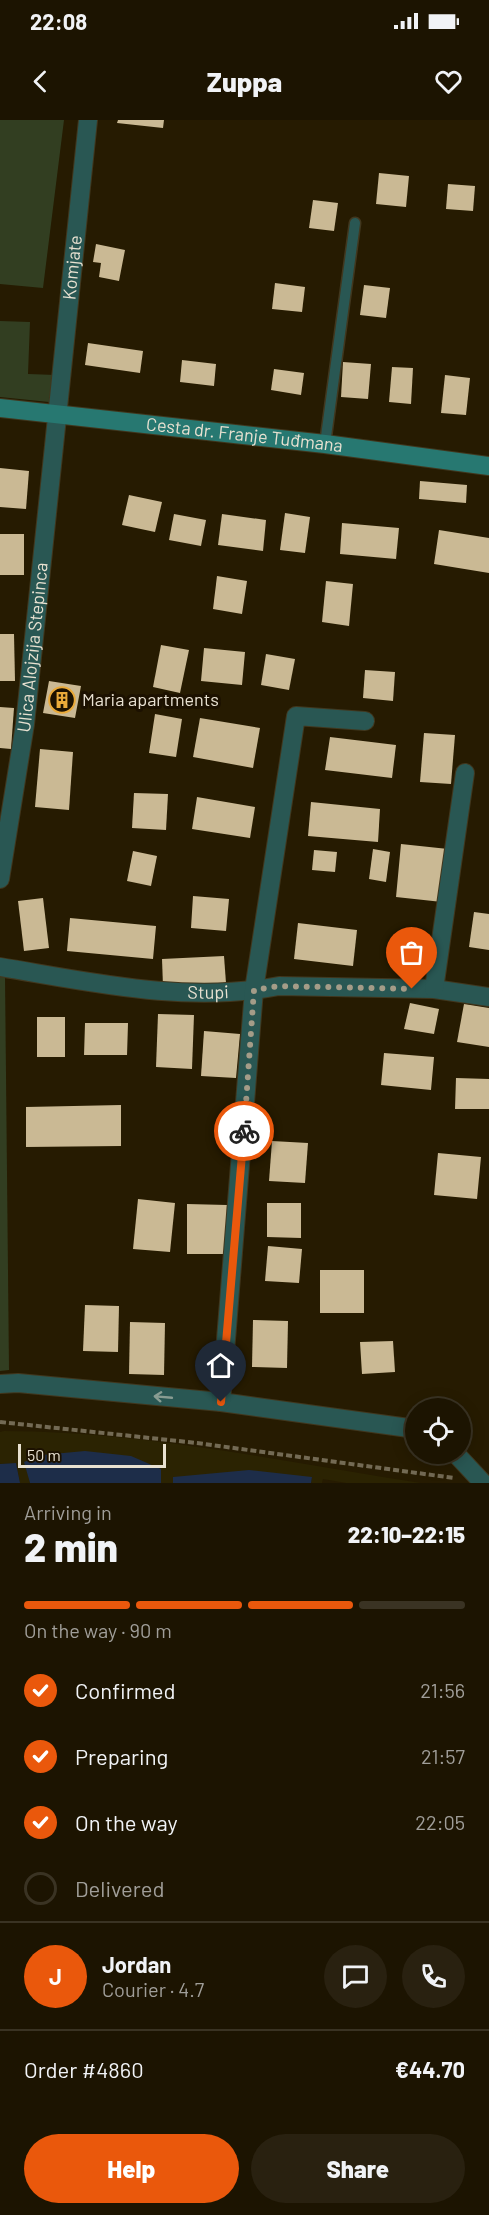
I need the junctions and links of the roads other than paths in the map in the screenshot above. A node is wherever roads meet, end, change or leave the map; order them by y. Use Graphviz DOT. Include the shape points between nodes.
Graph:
graph roads {
  1 [pos="88,120"];
  2 [pos="355,223"];
  3 [pos="56,404"];
  4 [pos="0,408"];
  5 [pos="326,444"];
  6 [pos="489,466"];
  7 [pos="365,721"];
  8 [pos="465,773"];
  9 [pos="0,879"];
  10 [pos="0,967"];
  11 [pos="434,989"];
  12 [pos="254,990"];
  13 [pos="489,997"];
  14 [pos="0,1384"];
  15 [pos="221,1402"];
  16 [pos="405,1427"];
  17 [pos="465,1464"];
  18 [pos="482,1483"];
  1 -- 3 [label="street, Komjate"];
  2 -- 5 [label="lane"];
  3 -- 4 [label="main road, Cesta dr. Franje Tuđmana"];
  3 -- 5 [label="main road, Cesta dr. Franje Tuđmana"];
  3 -- 9 [label="street, Ulica Alojzija Stepinca" via="25,724"];
  5 -- 6 [label="main road, Cesta dr. Franje Tuđmana"];
  7 -- 12 [label="street" via="296,716"];
  8 -- 11 [label="street"];
  10 -- 12 [label="street, Stupi" via="143,991"];
  11 -- 12 [label="street, Stupi" via="279,986"];
  11 -- 13 [label="street, Stupi"];
  12 -- 15 [label="street"];
  15 -- 14 [label="street, one-way"];
  15 -- 16 [label="street"];
  17 -- 18 [label="street"];
}
